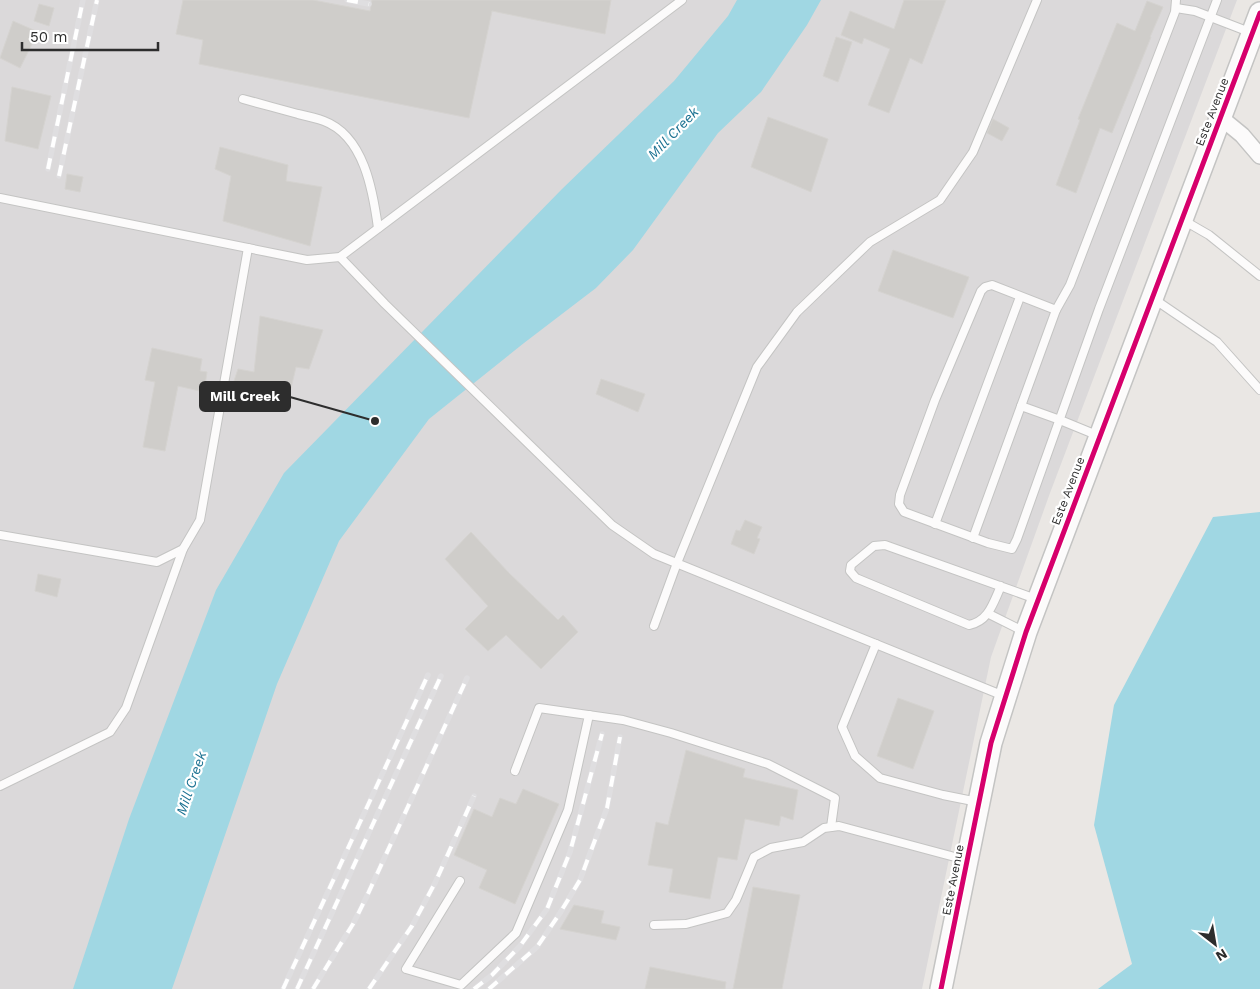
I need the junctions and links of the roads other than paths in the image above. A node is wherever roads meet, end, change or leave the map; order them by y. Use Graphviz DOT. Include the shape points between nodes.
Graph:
graph roads {
  1 [pos="682,0"];
  2 [pos="1037,0"];
  3 [pos="1217,0"];
  4 [pos="1176,4"];
  5 [pos="1260,13"];
  6 [pos="1210,17"];
  7 [pos="1252,33"];
  8 [pos="243,99"];
  9 [pos="1220,117"];
  10 [pos="1260,156"];
  11 [pos="0,198"];
  12 [pos="1182,219"];
  13 [pos="378,228"];
  14 [pos="248,248"];
  15 [pos="340,257"];
  16 [pos="1260,276"];
  17 [pos="1020,297"];
  18 [pos="1152,298"];
  19 [pos="1056,310"];
  20 [pos="1260,390"];
  21 [pos="1021,406"];
  22 [pos="1060,420"];
  23 [pos="1099,437"];
  24 [pos="934,524"];
  25 [pos="0,535"];
  26 [pos="974,538"];
  27 [pos="183,549"];
  28 [pos="677,563"];
  29 [pos="1001,586"];
  30 [pos="1038,599"];
  31 [pos="989,614"];
  32 [pos="654,626"];
  33 [pos="1026,632"];
  34 [pos="876,644"];
  35 [pos="1005,696"];
  36 [pos="589,715"];
  37 [pos="515,771"];
  38 [pos="0,786"];
  39 [pos="979,802"];
  40 [pos="831,827"];
  41 [pos="967,861"];
  42 [pos="460,881"];
  43 [pos="654,925"];
  44 [pos="941,989"];
  1 -- 13 [label="lane"];
  2 -- 28 [label="lane" via="973,152 940,200 870,242 796,312 757,367"];
  3 -- 6 [label="lane"];
  4 -- 6 [label="lane"];
  4 -- 19 [label="lane" via="1070,285"];
  5 -- 7 [label="street, Este Avenue"];
  6 -- 7 [label="lane"];
  6 -- 22 [label="lane"];
  7 -- 9 [label="street, Este Avenue"];
  8 -- 13 [label="lane" via="325,121 340,130 365,168 375,202"];
  9 -- 10 [label="street"];
  9 -- 12 [label="street, Este Avenue"];
  11 -- 14 [label="lane"];
  12 -- 16 [label="lane" via="1210,235"];
  12 -- 18 [label="street, Este Avenue"];
  13 -- 15 [label="lane"];
  14 -- 15 [label="lane" via="307,260"];
  14 -- 27 [label="lane" via="200,520"];
  15 -- 28 [label="lane" via="612,526 654,554"];
  17 -- 19 [label="lane"];
  17 -- 24 [label="lane"];
  17 -- 24 [label="lane" via="992,286 981,291 935,400 899,504 904,512"];
  18 -- 20 [label="lane" via="1217,342"];
  18 -- 23 [label="street, Este Avenue"];
  19 -- 21 [label="lane"];
  21 -- 22 [label="lane"];
  21 -- 26 [label="lane"];
  22 -- 23 [label="lane"];
  22 -- 26 [label="lane" via="1012,549"];
  23 -- 30 [label="street, Este Avenue"];
  24 -- 26 [label="lane"];
  25 -- 27 [label="lane" via="157,562"];
  27 -- 38 [label="lane" via="126,708 110,732"];
  28 -- 32 [label="lane"];
  28 -- 34 [label="lane"];
  29 -- 30 [label="lane"];
  29 -- 31 [label="lane"];
  29 -- 31 [label="lane" via="885,545 874,546 851,564 850,571 856,578 968,625 978,623"];
  30 -- 33 [label="street, Este Avenue"];
  31 -- 33 [label="lane"];
  33 -- 35 [label="street, Este Avenue"];
  34 -- 35 [label="lane"];
  34 -- 39 [label="lane" via="842,727 855,756 880,778"];
  35 -- 39 [label="street, Este Avenue"];
  36 -- 37 [label="lane" via="539,708"];
  36 -- 40 [label="lane" via="671,733 768,764 835,798"];
  36 -- 42 [label="lane" via="568,810 516,933 461,985 406,968"];
  39 -- 41 [label="street, Este Avenue"];
  40 -- 41 [label="lane" via="839,826"];
  40 -- 43 [label="lane" via="803,842 771,848 754,857 727,913 686,924"];
  41 -- 44 [label="street, Este Avenue"];
}
